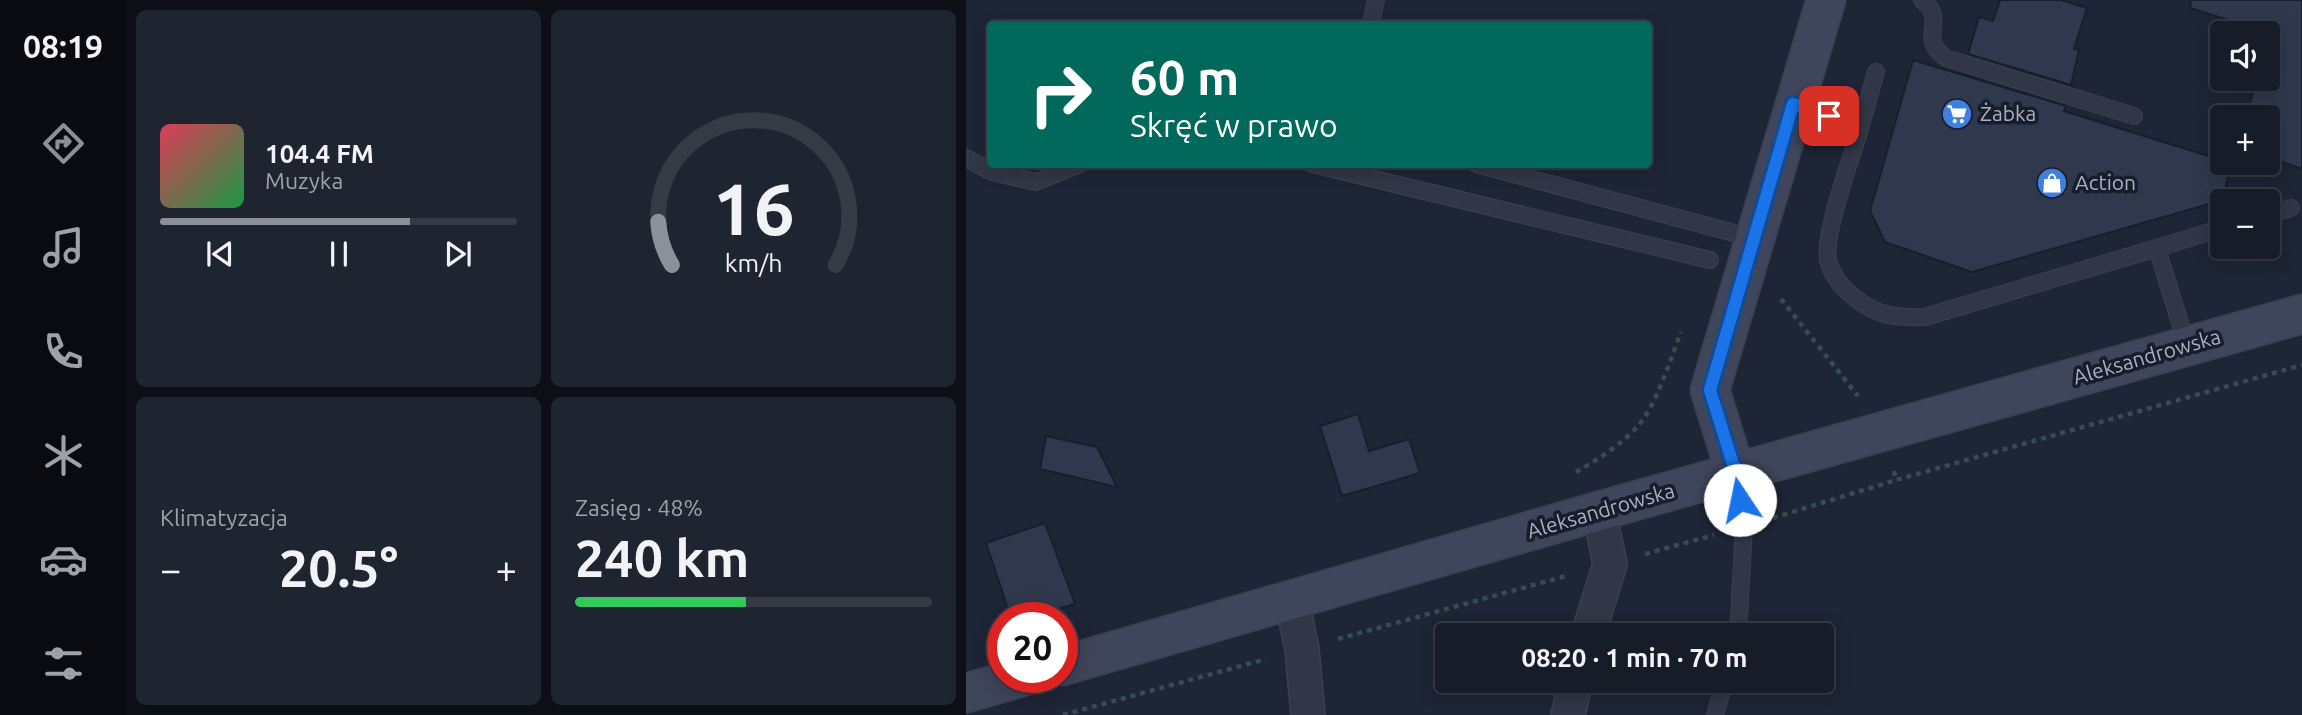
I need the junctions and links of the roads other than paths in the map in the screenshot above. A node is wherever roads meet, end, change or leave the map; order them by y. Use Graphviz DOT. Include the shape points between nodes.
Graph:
graph roads {
  1 [pos="1376,0"];
  2 [pos="1826,0"];
  3 [pos="1922,0"];
  4 [pos="1372,21"];
  5 [pos="1876,72"];
  6 [pos="1793,104"];
  7 [pos="2134,116"];
  8 [pos="1861,125"];
  9 [pos="966,158"];
  10 [pos="1070,168"];
  11 [pos="1329,168"];
  12 [pos="1491,168"];
  13 [pos="2291,208"];
  14 [pos="2280,211"];
  15 [pos="2210,232"];
  16 [pos="1753,238"];
  17 [pos="2157,248"];
  18 [pos="1710,260"];
  19 [pos="2302,314"];
  20 [pos="2187,346"];
  21 [pos="1736,474"];
  22 [pos="1598,510"];
  23 [pos="1292,601"];
  24 [pos="1592,623"];
  25 [pos="1739,623"];
  26 [pos="1078,661"];
  27 [pos="987,687"];
  28 [pos="966,693"];
  29 [pos="1573,693"];
  30 [pos="1721,693"];
  31 [pos="1308,715"];
  32 [pos="1568,715"];
  33 [pos="1715,715"];
  1 -- 4 [label="lane"];
  2 -- 6 [label="main road"];
  3 -- 7 [label="lane" via="1935,18 1931,41 1935,51 1946,58"];
  5 -- 8 [label="lane"];
  6 -- 8 [label="lane"];
  6 -- 16 [label="main road"];
  8 -- 17 [label="lane" via="1829,239 1828,259 1839,286 1865,307 1893,318 1925,317"];
  9 -- 10 [label="lane" via="992,172 1036,182"];
  11 -- 18 [label="lane"];
  12 -- 16 [label="lane"];
  13 -- 14 [label="lane"];
  15 -- 17 [label="lane"];
  16 -- 21 [label="main road" via="1710,390"];
  17 -- 20 [label="lane"];
  19 -- 20 [label="main road, Aleksandrowska"];
  20 -- 21 [label="main road, Aleksandrowska"];
  21 -- 22 [label="main road, Aleksandrowska"];
  21 -- 25 [label="lane" via="1744,526"];
  22 -- 23 [label="main road, Aleksandrowska"];
  22 -- 24 [label="street" via="1610,564"];
  23 -- 26 [label="main road, Aleksandrowska"];
  23 -- 31 [label="street"];
  27 -- 28 [label="main road"];
  29 -- 32 [label="street"];
  30 -- 33 [label="lane"];
}
